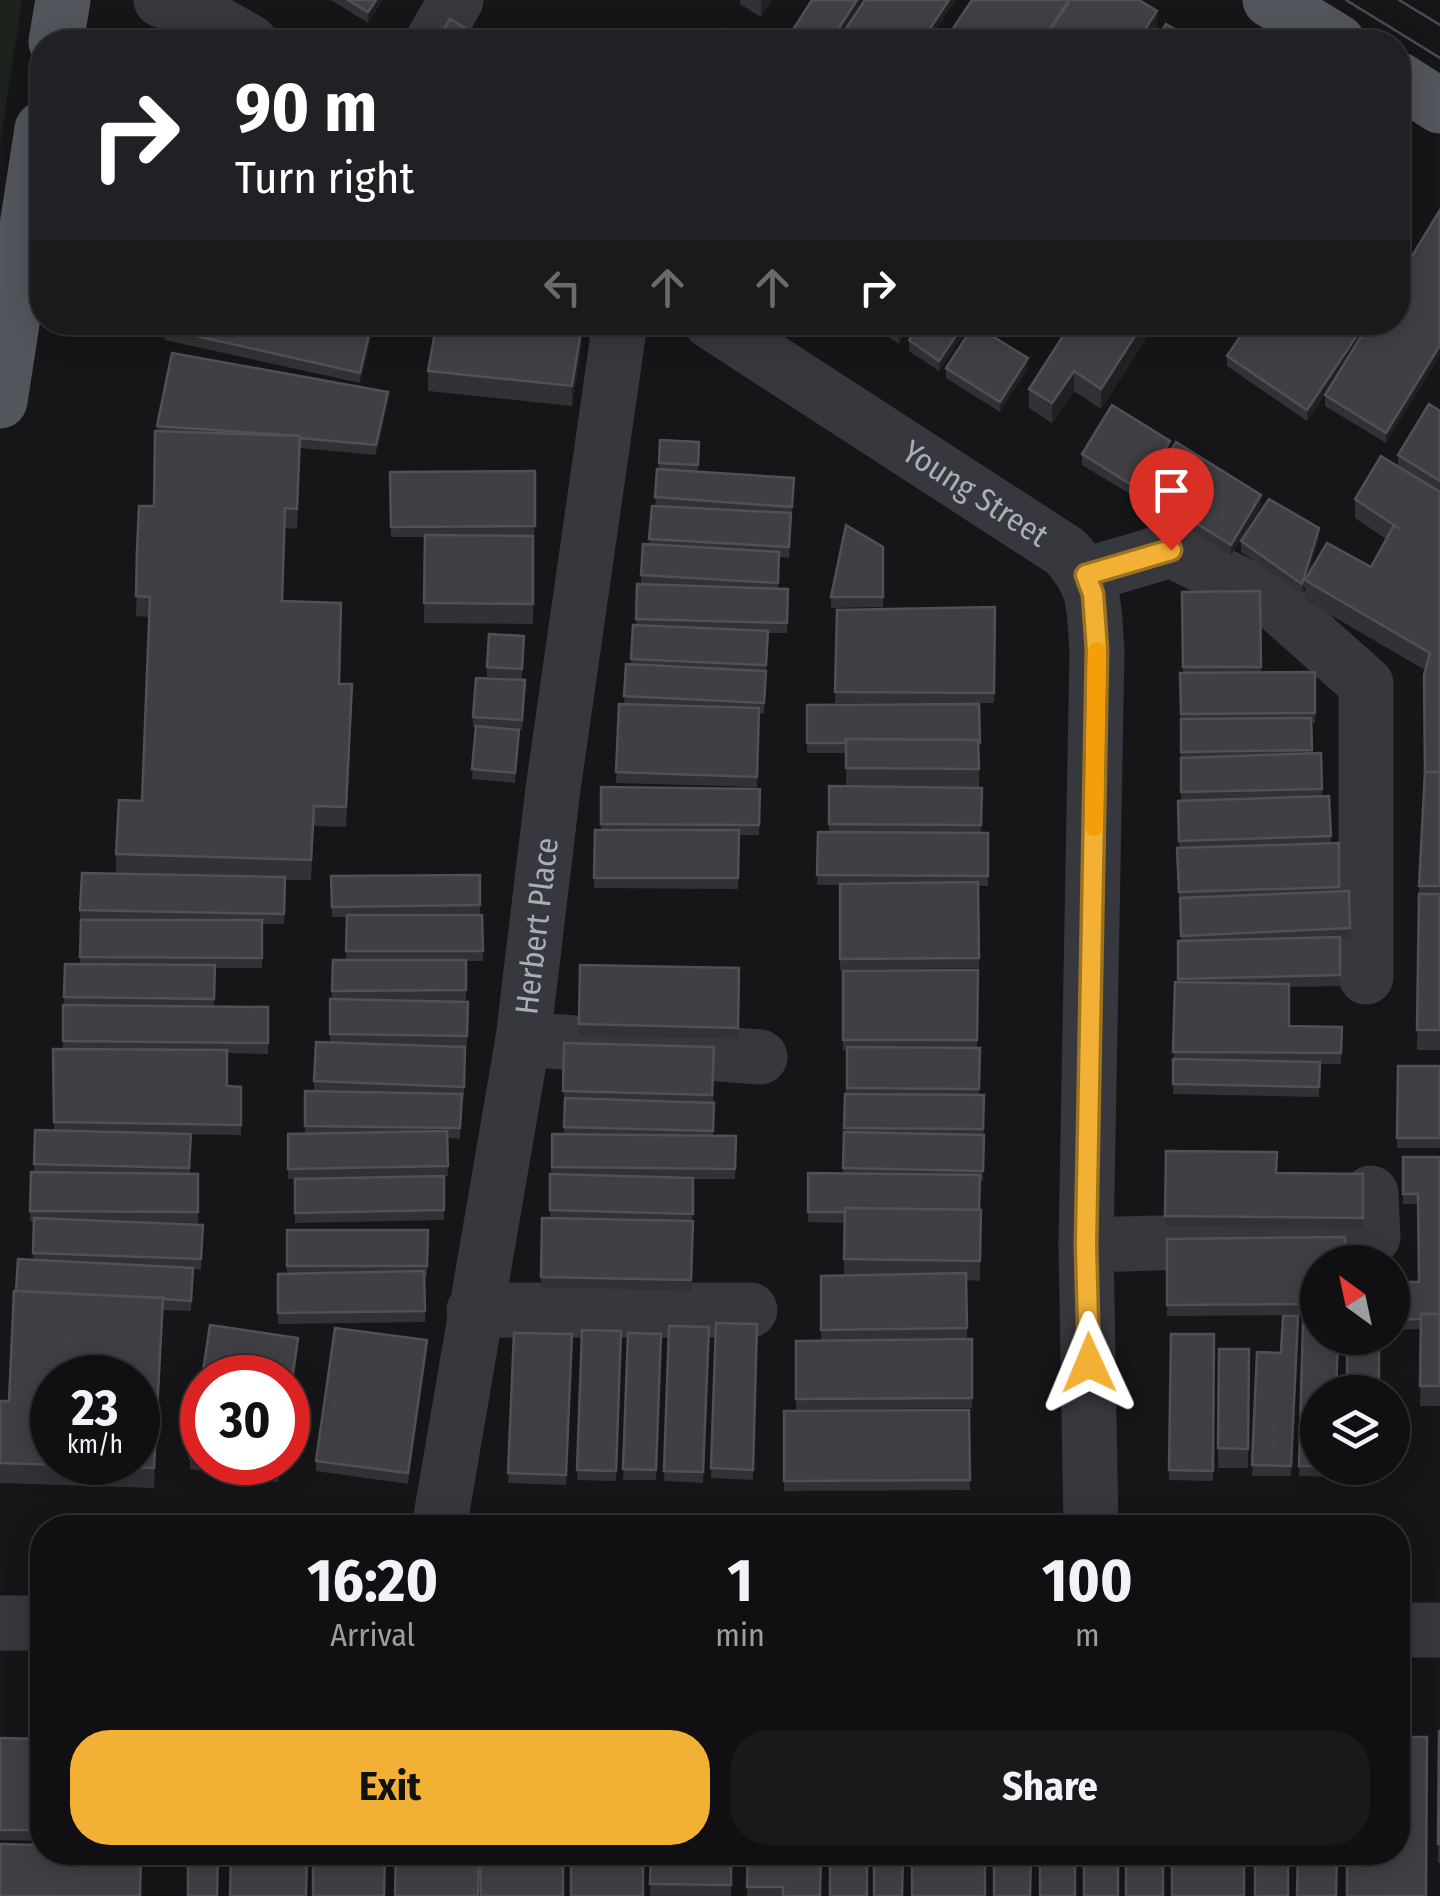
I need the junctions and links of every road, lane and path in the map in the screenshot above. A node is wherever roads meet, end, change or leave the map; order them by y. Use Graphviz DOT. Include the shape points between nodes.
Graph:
graph roads {
  1 [pos="63,0"];
  2 [pos="161,0"];
  3 [pos="456,0"];
  4 [pos="1270,0"];
  5 [pos="58,30"];
  6 [pos="229,30"];
  7 [pos="439,30"];
  8 [pos="1319,30"];
  9 [pos="1410,87"];
  10 [pos="1440,106"];
  11 [pos="30,206"];
  12 [pos="618,335"];
  13 [pos="731,335"];
  14 [pos="0,400"];
  15 [pos="1086,575"];
  16 [pos="1366,977"];
  17 [pos="524,1039"];
  18 [pos="760,1057"];
  19 [pos="1371,1193"];
  20 [pos="1086,1245"];
  21 [pos="474,1310"];
  22 [pos="750,1310"];
  23 [pos="441,1515"];
  24 [pos="1091,1515"];
  25 [pos="0,1623"];
  26 [pos="30,1623"];
  27 [pos="1410,1630"];
  28 [pos="1440,1630"];
  1 -- 5 [label="main road"];
  2 -- 6 [label="street"];
  3 -- 7 [label="street"];
  4 -- 8 [label="main road"];
  9 -- 10 [label="main road"];
  11 -- 14 [label="main road"];
  12 -- 17 [label="street, Herbert Place"];
  13 -- 15 [label="street, Young Street" via="1066,552"];
  15 -- 16 [label="street" via="1171,550 1273,601 1366,684"];
  15 -- 20 [label="street" via="1097,650"];
  17 -- 18 [label="street"];
  17 -- 21 [label="street, Herbert Place"];
  19 -- 20 [label="street" via="1373,1237"];
  20 -- 24 [label="street"];
  21 -- 22 [label="street"];
  21 -- 23 [label="street, Herbert Place"];
  25 -- 26 [label="street"];
  27 -- 28 [label="street"];
}
